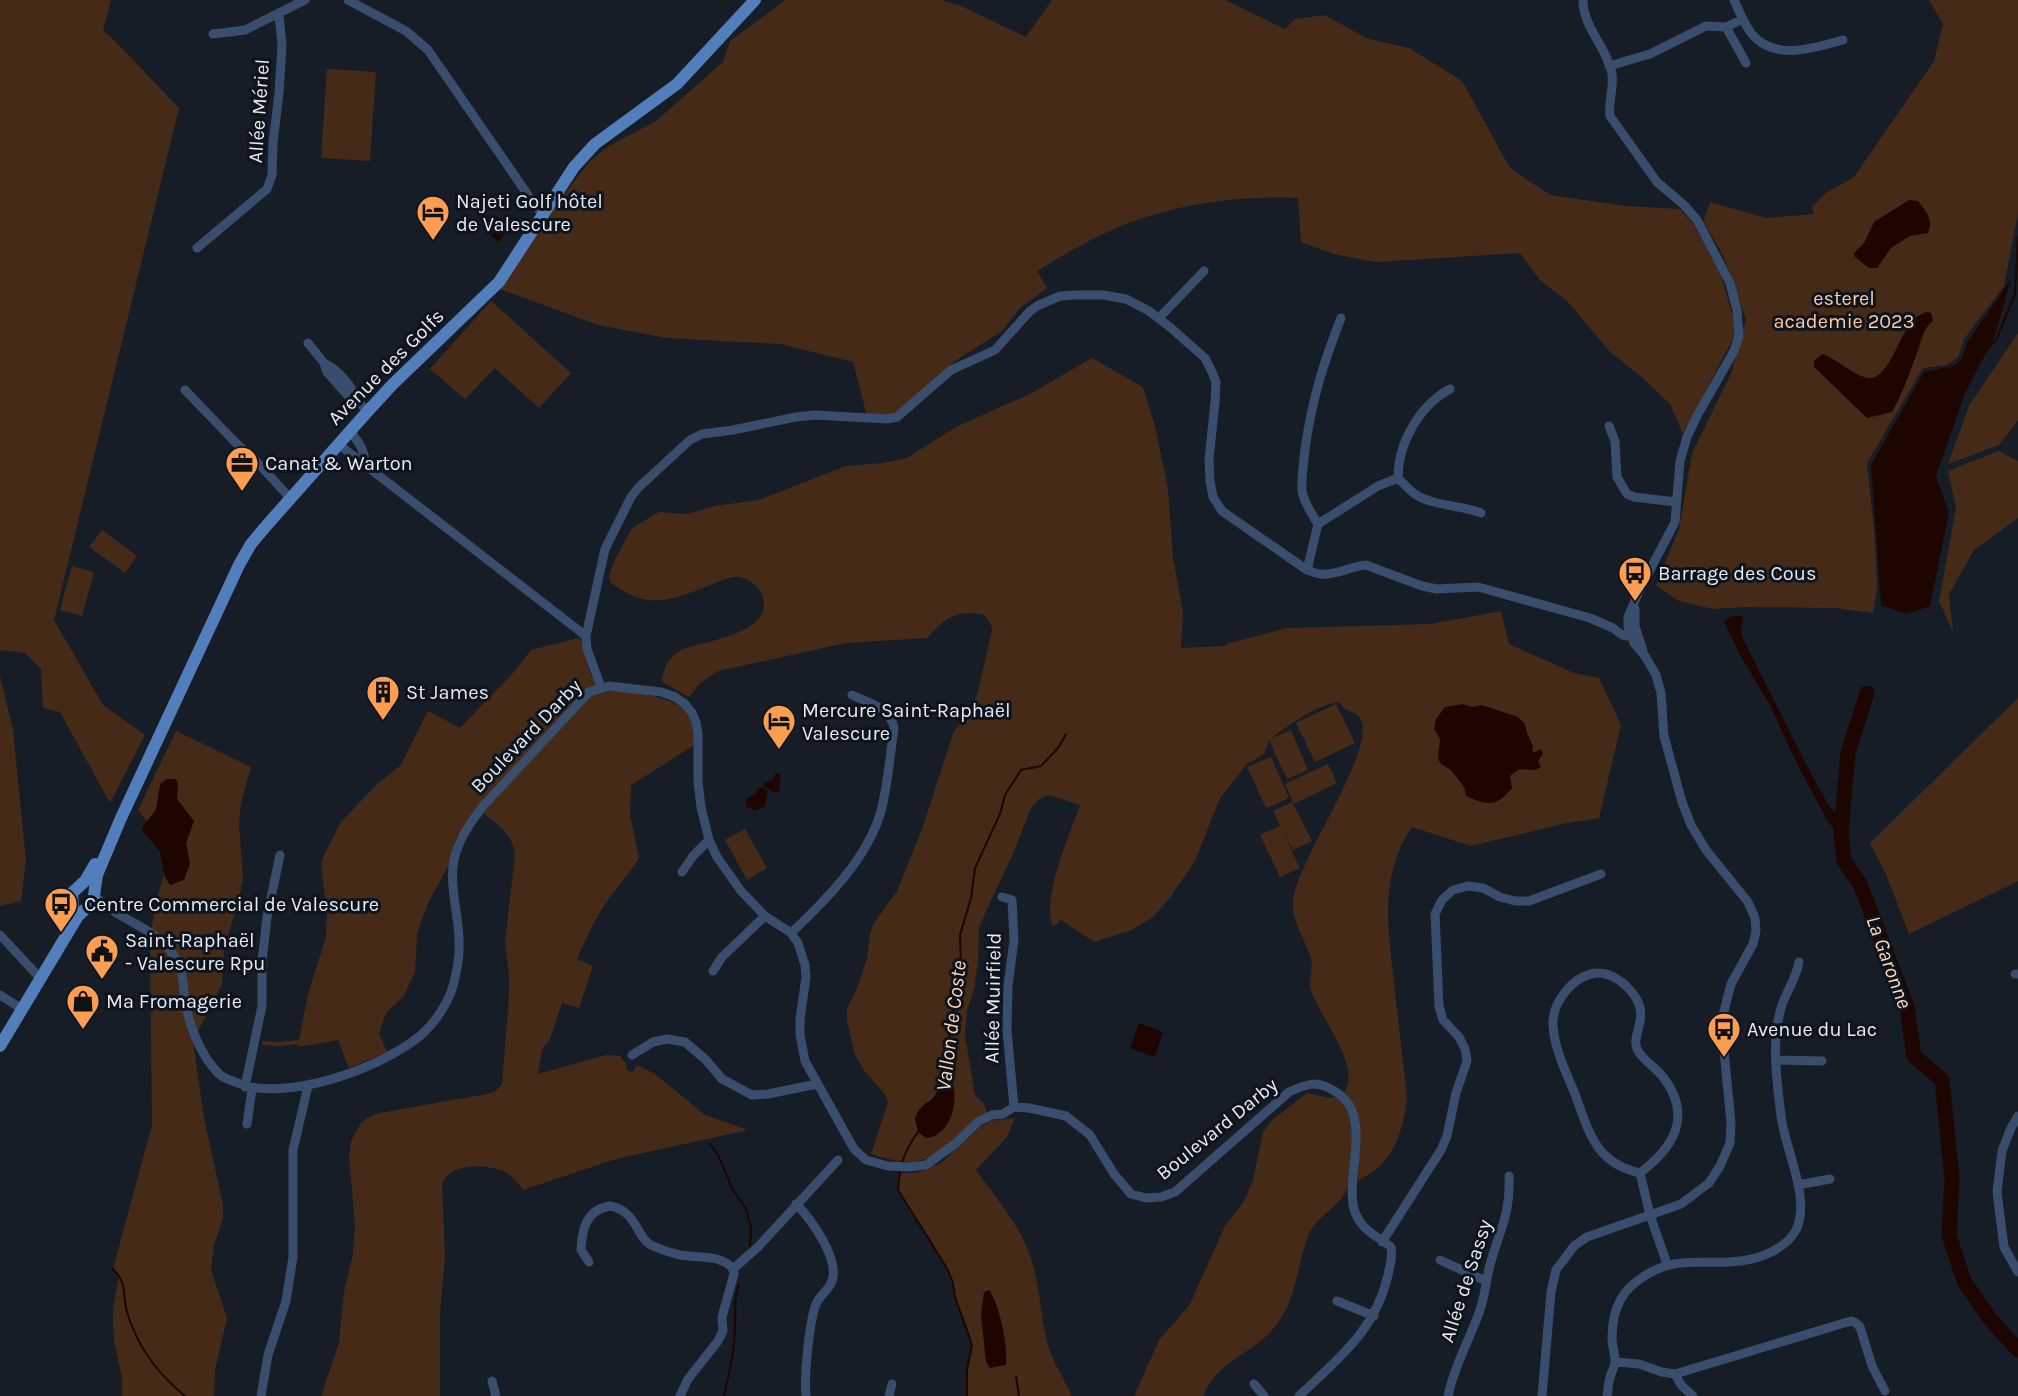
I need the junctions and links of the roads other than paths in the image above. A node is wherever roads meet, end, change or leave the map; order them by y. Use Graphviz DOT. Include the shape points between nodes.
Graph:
graph roads {
  1 [pos="305,0"];
  2 [pos="348,0"];
  3 [pos="1583,0"];
  4 [pos="1734,0"];
  5 [pos="748,2"];
  6 [pos="279,15"];
  7 [pos="1743,19"];
  8 [pos="1726,27"];
  9 [pos="213,34"];
  10 [pos="1843,40"];
  11 [pos="1746,63"];
  12 [pos="1610,66"];
  13 [pos="543,214"];
  14 [pos="197,248"];
  15 [pos="1204,271"];
  16 [pos="1159,318"];
  17 [pos="1341,318"];
  18 [pos="308,343"];
  19 [pos="1450,389"];
  20 [pos="186,390"];
  21 [pos="368,411"];
  22 [pos="1609,426"];
  23 [pos="349,431"];
  24 [pos="338,444"];
  25 [pos="366,464"];
  26 [pos="1398,478"];
  27 [pos="290,498"];
  28 [pos="1676,502"];
  29 [pos="1481,513"];
  30 [pos="1318,524"];
  31 [pos="1307,570"];
  32 [pos="1632,628"];
  33 [pos="586,636"];
  34 [pos="601,687"];
  35 [pos="852,695"];
  36 [pos="121,818"];
  37 [pos="709,840"];
  38 [pos="280,855"];
  39 [pos="682,872"];
  40 [pos="1601,874"];
  41 [pos="80,885"];
  42 [pos="1002,897"];
  43 [pos="91,899"];
  44 [pos="73,900"];
  45 [pos="765,916"];
  46 [pos="792,933"];
  47 [pos="0,935"];
  48 [pos="1798,962"];
  49 [pos="713,971"];
  50 [pos="42,975"];
  51 [pos="0,994"];
  52 [pos="22,1009"];
  53 [pos="0,1046"];
  54 [pos="632,1055"];
  55 [pos="1776,1060"];
  56 [pos="1822,1061"];
  57 [pos="817,1084"];
  58 [pos="308,1086"];
  59 [pos="249,1088"];
  60 [pos="1014,1107"];
  61 [pos="2018,1116"];
  62 [pos="247,1124"];
  63 [pos="838,1160"];
  64 [pos="1640,1173"];
  65 [pos="1509,1176"];
  66 [pos="1830,1179"];
  67 [pos="1798,1185"];
  68 [pos="796,1204"];
  69 [pos="1650,1215"];
  70 [pos="1383,1242"];
  71 [pos="1440,1260"];
  72 [pos="589,1262"];
  73 [pos="1667,1264"];
  74 [pos="733,1269"];
  75 [pos="2018,1272"];
  76 [pos="1486,1281"];
  77 [pos="1337,1301"];
  78 [pos="1374,1316"];
  79 [pos="1616,1362"];
  80 [pos="1675,1374"];
  81 [pos="492,1381"];
  82 [pos="892,1384"];
  83 [pos="1254,1384"];
  84 [pos="1885,1391"];
  85 [pos="261,1396"];
  86 [pos="495,1396"];
  87 [pos="680,1396"];
  88 [pos="806,1396"];
  89 [pos="889,1396"];
  90 [pos="1264,1396"];
  91 [pos="1299,1396"];
  92 [pos="1448,1396"];
  93 [pos="1542,1396"];
  94 [pos="1607,1396"];
  95 [pos="1692,1396"];
  1 -- 6 [label="street"];
  2 -- 13 [label="street" via="406,31 428,50"];
  3 -- 12 [label="street" via="1587,22"];
  4 -- 7 [label="street"];
  5 -- 13 [label="main road, Avenue des Golfs" via="677,84 595,144 574,167"];
  6 -- 9 [label="street" via="245,30"];
  6 -- 14 [label="street, Allée Mériel" via="282,45 272,175 267,189"];
  7 -- 8 [label="street"];
  7 -- 10 [label="street" via="1752,34 1779,49 1797,51"];
  8 -- 11 [label="street"];
  8 -- 12 [label="street" via="1706,26 1650,54"];
  12 -- 28 [label="street" via="1610,116 1657,182 1697,220 1730,283 1737,310 1739,336 1687,437"];
  13 -- 21 [label="main road, Avenue des Golfs" via="494,287"];
  15 -- 16 [label="street"];
  16 -- 31 [label="street" via="1199,352 1216,382 1209,459 1213,497 1222,511"];
  16 -- 33 [label="street" via="1138,304 1113,296 1060,296 1039,304 995,350 951,370 897,417 796,417 696,436 631,497 605,549"];
  17 -- 30 [label="street" via="1322,365 1303,468 1302,492"];
  18 -- 21 [label="street"];
  19 -- 26 [label="street" via="1425,408 1404,442"];
  20 -- 27 [label="street"];
  21 -- 23 [label="main road, Avenue des Golfs"];
  22 -- 28 [label="street" via="1615,441 1617,477 1627,494"];
  23 -- 24 [label="main road, Avenue des Golfs"];
  23 -- 25 [label="street" via="358,440"];
  24 -- 25 [label="street"];
  24 -- 27 [label="main road, Avenue des Golfs"];
  25 -- 33 [label="street"];
  26 -- 29 [label="street" via="1426,500"];
  26 -- 30 [label="street" via="1378,486"];
  27 -- 36 [label="main road, Avenue des Golfs" via="251,544 239,565"];
  28 -- 32 [label="street" via="1675,522 1635,602"];
  30 -- 31 [label="street"];
  31 -- 32 [label="street" via="1331,574 1366,565 1422,586 1478,587 1613,628"];
  32 -- 69 [label="street" via="1659,684 1664,736 1691,825 1748,902 1756,924 1753,944 1731,984 1724,1011 1730,1143 1709,1184 1681,1204"];
  33 -- 34 [label="street"];
  34 -- 37 [label="street, Boulevard Darby" via="668,694 692,713 698,734 701,807"];
  34 -- 58 [label="street, Boulevard Darby" via="589,692 568,713 484,805 457,848 453,885 459,958 444,1006 424,1033 410,1044 338,1077"];
  35 -- 46 [label="street" via="885,711 892,719 881,812 864,849 837,887"];
  36 -- 41 [label="main road, Avenue des Golfs"];
  36 -- 43 [label="main road, Avenue des Golfs"];
  37 -- 39 [label="street"];
  37 -- 45 [label="street, Boulevard Darby" via="729,875"];
  38 -- 59 [label="street" via="267,917 262,1006"];
  40 -- 70 [label="street" via="1529,901 1515,901 1468,886 1453,890 1442,900 1435,914 1439,1006 1443,1020 1459,1037 1467,1061 1441,1150"];
  41 -- 43 [label="main road" via="88,886"];
  41 -- 44 [label="main road" via="72,893"];
  42 -- 60 [label="street, Allée Muirfield" via="1012,900 1014,940 1007,1029"];
  43 -- 44 [label="main road" via="80,907"];
  43 -- 50 [label="main road, Avenue des Golfs"];
  43 -- 59 [label="street, Boulevard Darby" via="165,943 177,960 185,1003 204,1053 220,1076"];
  44 -- 50 [label="main road, Avenue des Golfs"];
  45 -- 46 [label="street, Boulevard Darby"];
  45 -- 49 [label="street" via="722,957"];
  46 -- 57 [label="street" via="802,952 806,977 800,1035 805,1061"];
  47 -- 50 [label="street"];
  48 -- 55 [label="street" via="1797,976 1778,1022"];
  50 -- 52 [label="main road, Avenue des Golfs"];
  51 -- 52 [label="street"];
  52 -- 53 [label="main road, Avenue des Golfs"];
  54 -- 57 [label="street" via="667,1038 685,1042 722,1079 752,1095"];
  55 -- 56 [label="street"];
  55 -- 67 [label="street" via="1783,1133"];
  57 -- 60 [label="street" via="854,1149 867,1160 888,1166 926,1165 979,1121"];
  58 -- 59 [label="street, Boulevard Darby"];
  58 -- 85 [label="street" via="293,1150 293,1257 286,1301 268,1355"];
  59 -- 62 [label="street"];
  60 -- 70 [label="street, Boulevard Darby" via="1066,1116 1090,1135 1131,1194 1161,1197 1175,1192 1289,1092 1309,1083 1324,1084 1342,1095 1356,1120 1354,1208 1367,1231"];
  61 -- 75 [label="street" via="2002,1151 1997,1192 2004,1247"];
  63 -- 68 [label="street"];
  64 -- 64 [label="street" via="1613,1164 1599,1152 1557,1046 1553,1024 1558,1001 1577,982 1596,973 1625,983 1636,998 1642,1010 1636,1048 1664,1079 1678,1114 1677,1131 1668,1146"];
  64 -- 69 [label="street"];
  65 -- 76 [label="street, Allée de Sassy" via="1507,1215"];
  66 -- 67 [label="street"];
  67 -- 73 [label="street" via="1797,1228 1780,1247 1742,1261"];
  68 -- 74 [label="street"];
  68 -- 88 [label="street" via="807,1214 824,1243 834,1272 816,1304"];
  69 -- 73 [label="street"];
  69 -- 93 [label="street" via="1587,1237 1563,1258 1551,1292"];
  70 -- 78 [label="street, Boulevard Darby" via="1393,1254"];
  71 -- 76 [label="street"];
  72 -- 74 [label="street" via="581,1250 584,1227 595,1212 610,1206 625,1212 649,1244 682,1255 724,1260"];
  73 -- 79 [label="street" via="1634,1283 1621,1297 1612,1339"];
  74 -- 87 [label="street" via="722,1317 723,1331"];
  76 -- 92 [label="street, Allée de Sassy" via="1480,1309 1451,1379"];
  77 -- 78 [label="street"];
  78 -- 91 [label="street" via="1351,1346"];
  79 -- 80 [label="street"];
  79 -- 94 [label="street"];
  80 -- 84 [label="street" via="1851,1321 1860,1327 1872,1366"];
  80 -- 95 [label="street"];
  81 -- 86 [label="street"];
  82 -- 89 [label="street"];
  83 -- 90 [label="street"];
}
